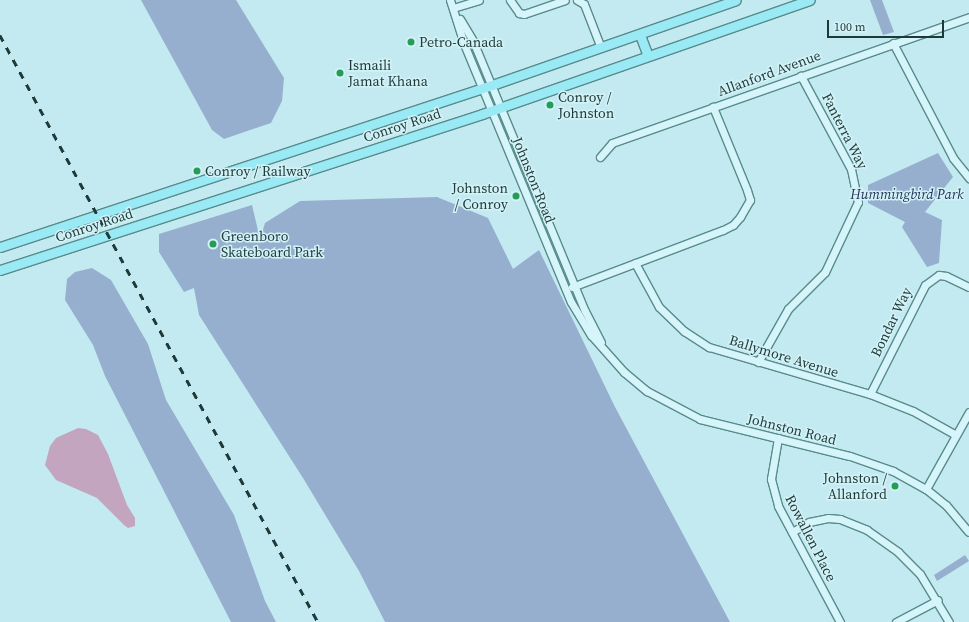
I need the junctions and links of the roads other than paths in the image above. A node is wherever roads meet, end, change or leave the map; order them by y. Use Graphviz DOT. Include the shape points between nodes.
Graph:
graph roads {
  1 [pos="450,0"];
  2 [pos="479,0"];
  3 [pos="510,0"];
  4 [pos="565,0"];
  5 [pos="577,0"];
  6 [pos="736,0"];
  7 [pos="810,0"];
  8 [pos="453,8"];
  9 [pos="969,17"];
  10 [pos="640,35"];
  11 [pos="893,43"];
  12 [pos="601,48"];
  13 [pos="648,56"];
  14 [pos="801,76"];
  15 [pos="487,87"];
  16 [pos="713,107"];
  17 [pos="496,109"];
  18 [pos="600,156"];
  19 [pos="969,178"];
  20 [pos="0,247"];
  21 [pos="635,263"];
  22 [pos="0,270"];
  23 [pos="575,286"];
  24 [pos="969,287"];
  25 [pos="566,290"];
  26 [pos="607,353"];
  27 [pos="758,362"];
  28 [pos="870,394"];
  29 [pos="969,412"];
  30 [pos="956,435"];
  31 [pos="778,438"];
  32 [pos="926,489"];
  33 [pos="792,532"];
  34 [pos="969,532"];
  35 [pos="938,600"];
  36 [pos="840,622"];
  37 [pos="896,622"];
  38 [pos="949,622"];
  1 -- 8 [label="street, Johnston Road"];
  2 -- 8 [label="street"];
  3 -- 4 [label="street" via="515,9 524,14"];
  5 -- 12 [label="street" via="584,4"];
  6 -- 10 [label="main road, Conroy Road"];
  7 -- 13 [label="main road, Conroy Road"];
  8 -- 15 [label="street, Johnston Road" via="473,41"];
  9 -- 11 [label="street, Allanford Avenue"];
  10 -- 12 [label="main road, Conroy Road"];
  10 -- 13 [label="main road"];
  11 -- 14 [label="street, Allanford Avenue"];
  11 -- 19 [label="street" via="953,158"];
  12 -- 15 [label="main road, Conroy Road"];
  13 -- 17 [label="main road, Conroy Road"];
  14 -- 16 [label="street, Allanford Avenue"];
  14 -- 27 [label="street, Fanterra Way" via="852,169 858,202 825,272 788,310"];
  15 -- 17 [label="street, Johnston Road"];
  15 -- 20 [label="main road, Conroy Road"];
  16 -- 18 [label="street" via="612,143"];
  16 -- 21 [label="street, Allanford Avenue" via="747,190 750,200 747,209 733,225 723,230"];
  17 -- 22 [label="main road, Conroy Road"];
  17 -- 23 [label="street, Johnston Road"];
  17 -- 25 [label="street, Johnston Road"];
  21 -- 23 [label="street, Allanford Avenue"];
  21 -- 27 [label="street, Ballymore Avenue" via="659,307 684,331 709,347"];
  23 -- 25 [label="street, Allanford Avenue"];
  23 -- 26 [label="street, Johnston Road"];
  24 -- 28 [label="street, Bondar Way" via="946,276 939,276 924,285"];
  25 -- 26 [label="street, Johnston Road" via="584,325"];
  26 -- 31 [label="street, Johnston Road" via="639,385 700,419"];
  27 -- 28 [label="street, Ballymore Avenue"];
  28 -- 30 [label="street, Ballymore Avenue" via="913,410"];
  29 -- 30 [label="street"];
  30 -- 32 [label="street"];
  31 -- 32 [label="street, Johnston Road" via="879,465"];
  31 -- 33 [label="street, Rowallen Place" via="772,488"];
  32 -- 34 [label="street, Johnston Road" via="946,505"];
  33 -- 35 [label="street" via="817,519 840,519 856,525 898,552 920,574"];
  33 -- 36 [label="street, Rowallen Place"];
  35 -- 37 [label="street"];
  35 -- 38 [label="street"];
}
